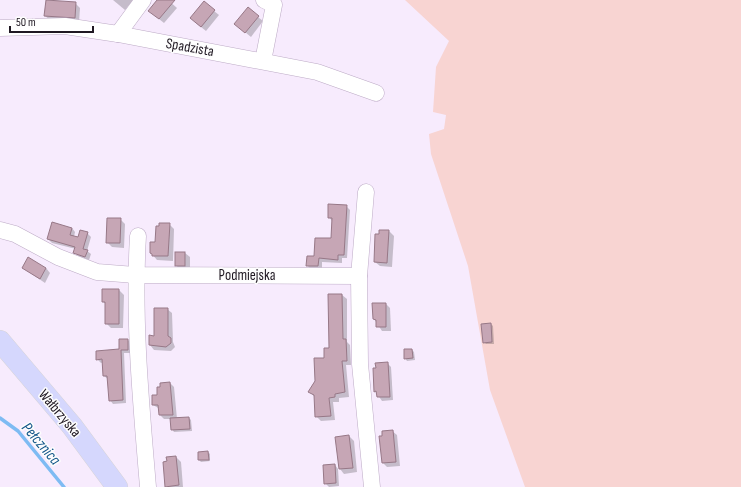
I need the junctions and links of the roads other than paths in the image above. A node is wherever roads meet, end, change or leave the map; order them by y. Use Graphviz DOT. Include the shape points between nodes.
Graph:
graph roads {
  1 [pos="142,0"];
  2 [pos="264,0"];
  3 [pos="0,28"];
  4 [pos="118,34"];
  5 [pos="263,60"];
  6 [pos="376,93"];
  7 [pos="366,192"];
  8 [pos="0,230"];
  9 [pos="138,236"];
  10 [pos="136,275"];
  11 [pos="359,276"];
  12 [pos="0,341"];
  13 [pos="117,487"];
  14 [pos="148,487"];
  15 [pos="372,487"];
  1 -- 4 [label="street"];
  2 -- 5 [label="street" via="274,5"];
  3 -- 4 [label="street, Spadzista" via="65,26"];
  4 -- 5 [label="street, Spadzista"];
  5 -- 6 [label="street, Spadzista" via="317,72"];
  7 -- 11 [label="street"];
  8 -- 10 [label="street, Podmiejska" via="15,234 58,257 97,272"];
  9 -- 10 [label="street"];
  10 -- 11 [label="street, Podmiejska"];
  10 -- 14 [label="street" via="137,349"];
  11 -- 15 [label="street" via="360,364"];
  12 -- 13 [label="main road, Wałbrzyska" via="72,426"];
}
